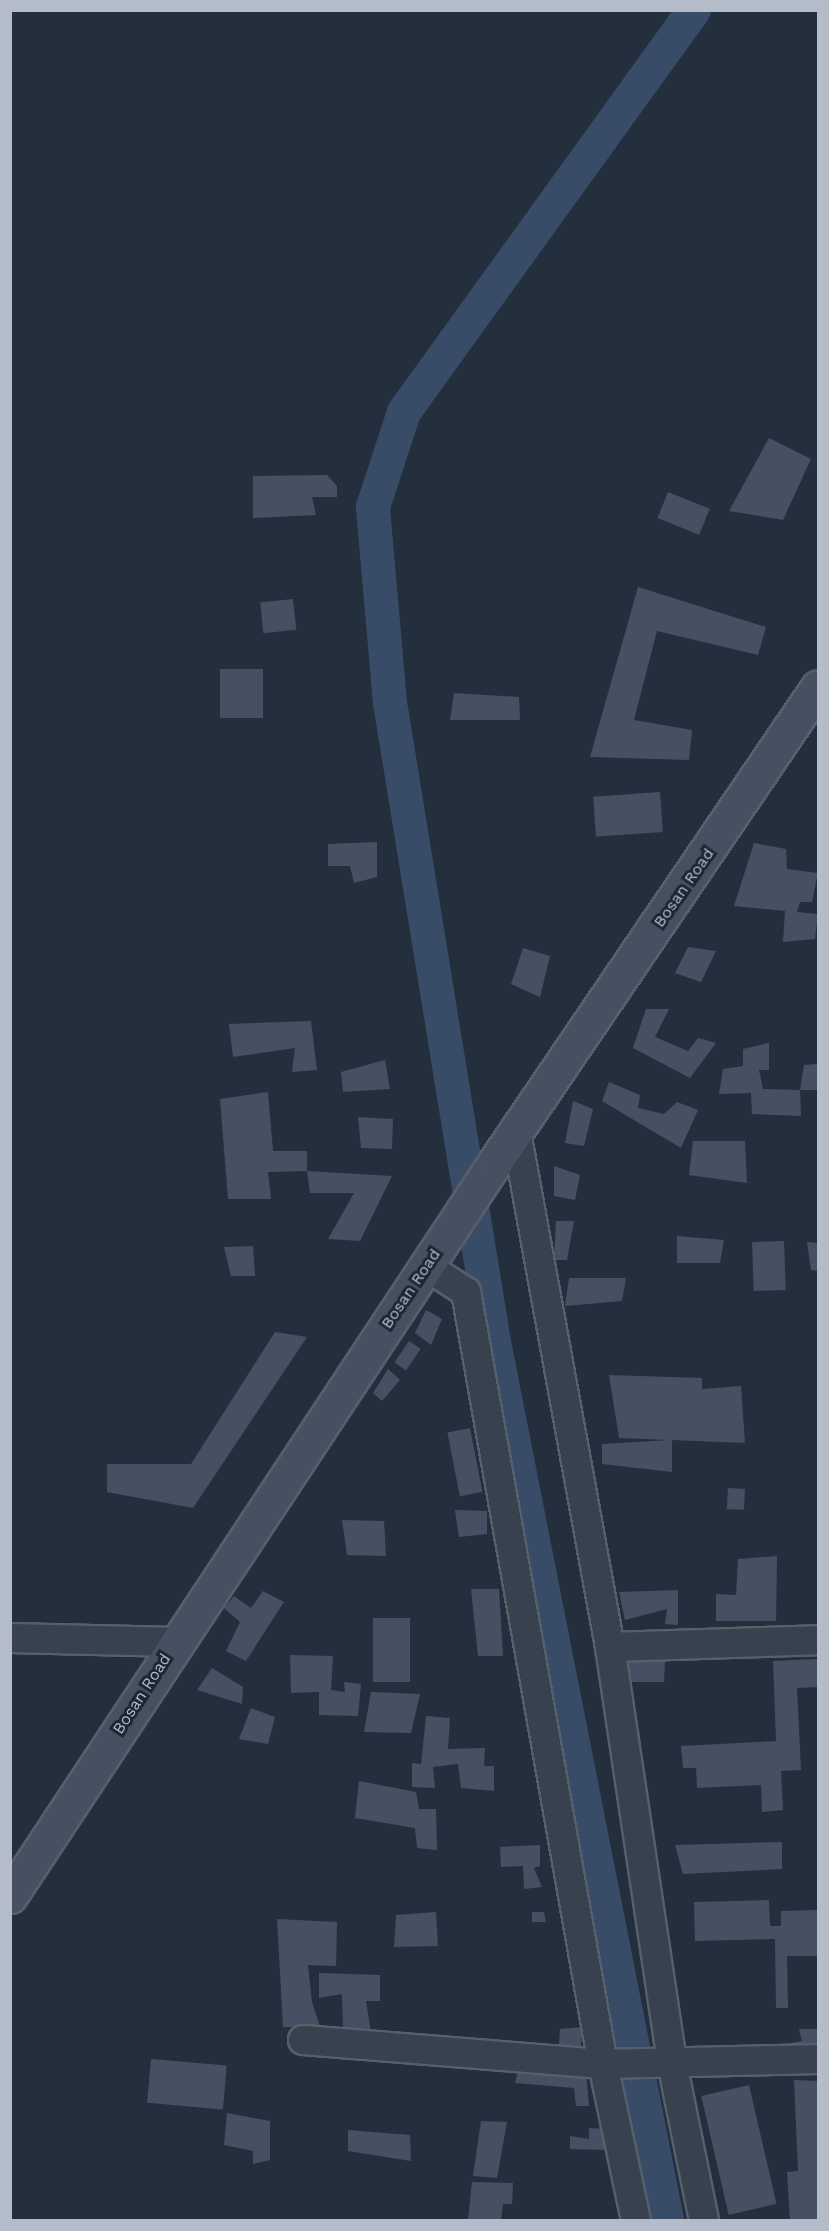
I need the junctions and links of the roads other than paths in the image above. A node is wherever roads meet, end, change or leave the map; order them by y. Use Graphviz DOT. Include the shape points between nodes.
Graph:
graph roads {
  1 [pos="819,687"];
  2 [pos="516,1132"];
  3 [pos="434,1254"];
  4 [pos="10,1638"];
  5 [pos="819,1640"];
  6 [pos="177,1642"];
  7 [pos="610,1647"];
  8 [pos="10,1896"];
  9 [pos="303,2040"];
  10 [pos="819,2059"];
  11 [pos="664,2062"];
  12 [pos="613,2063"];
  13 [pos="636,2220"];
  14 [pos="704,2220"];
  1 -- 2 [label="main road, Bosan Road"];
  2 -- 3 [label="main road, Bosan Road"];
  2 -- 7 [label="street"];
  3 -- 6 [label="main road, Bosan Road"];
  3 -- 12 [label="street" via="466,1292"];
  4 -- 6 [label="street"];
  5 -- 7 [label="street"];
  6 -- 8 [label="main road, Bosan Road"];
  7 -- 11 [label="street"];
  9 -- 12 [label="street"];
  10 -- 11 [label="street"];
  11 -- 12 [label="street"];
  11 -- 14 [label="street"];
  12 -- 13 [label="street"];
}
